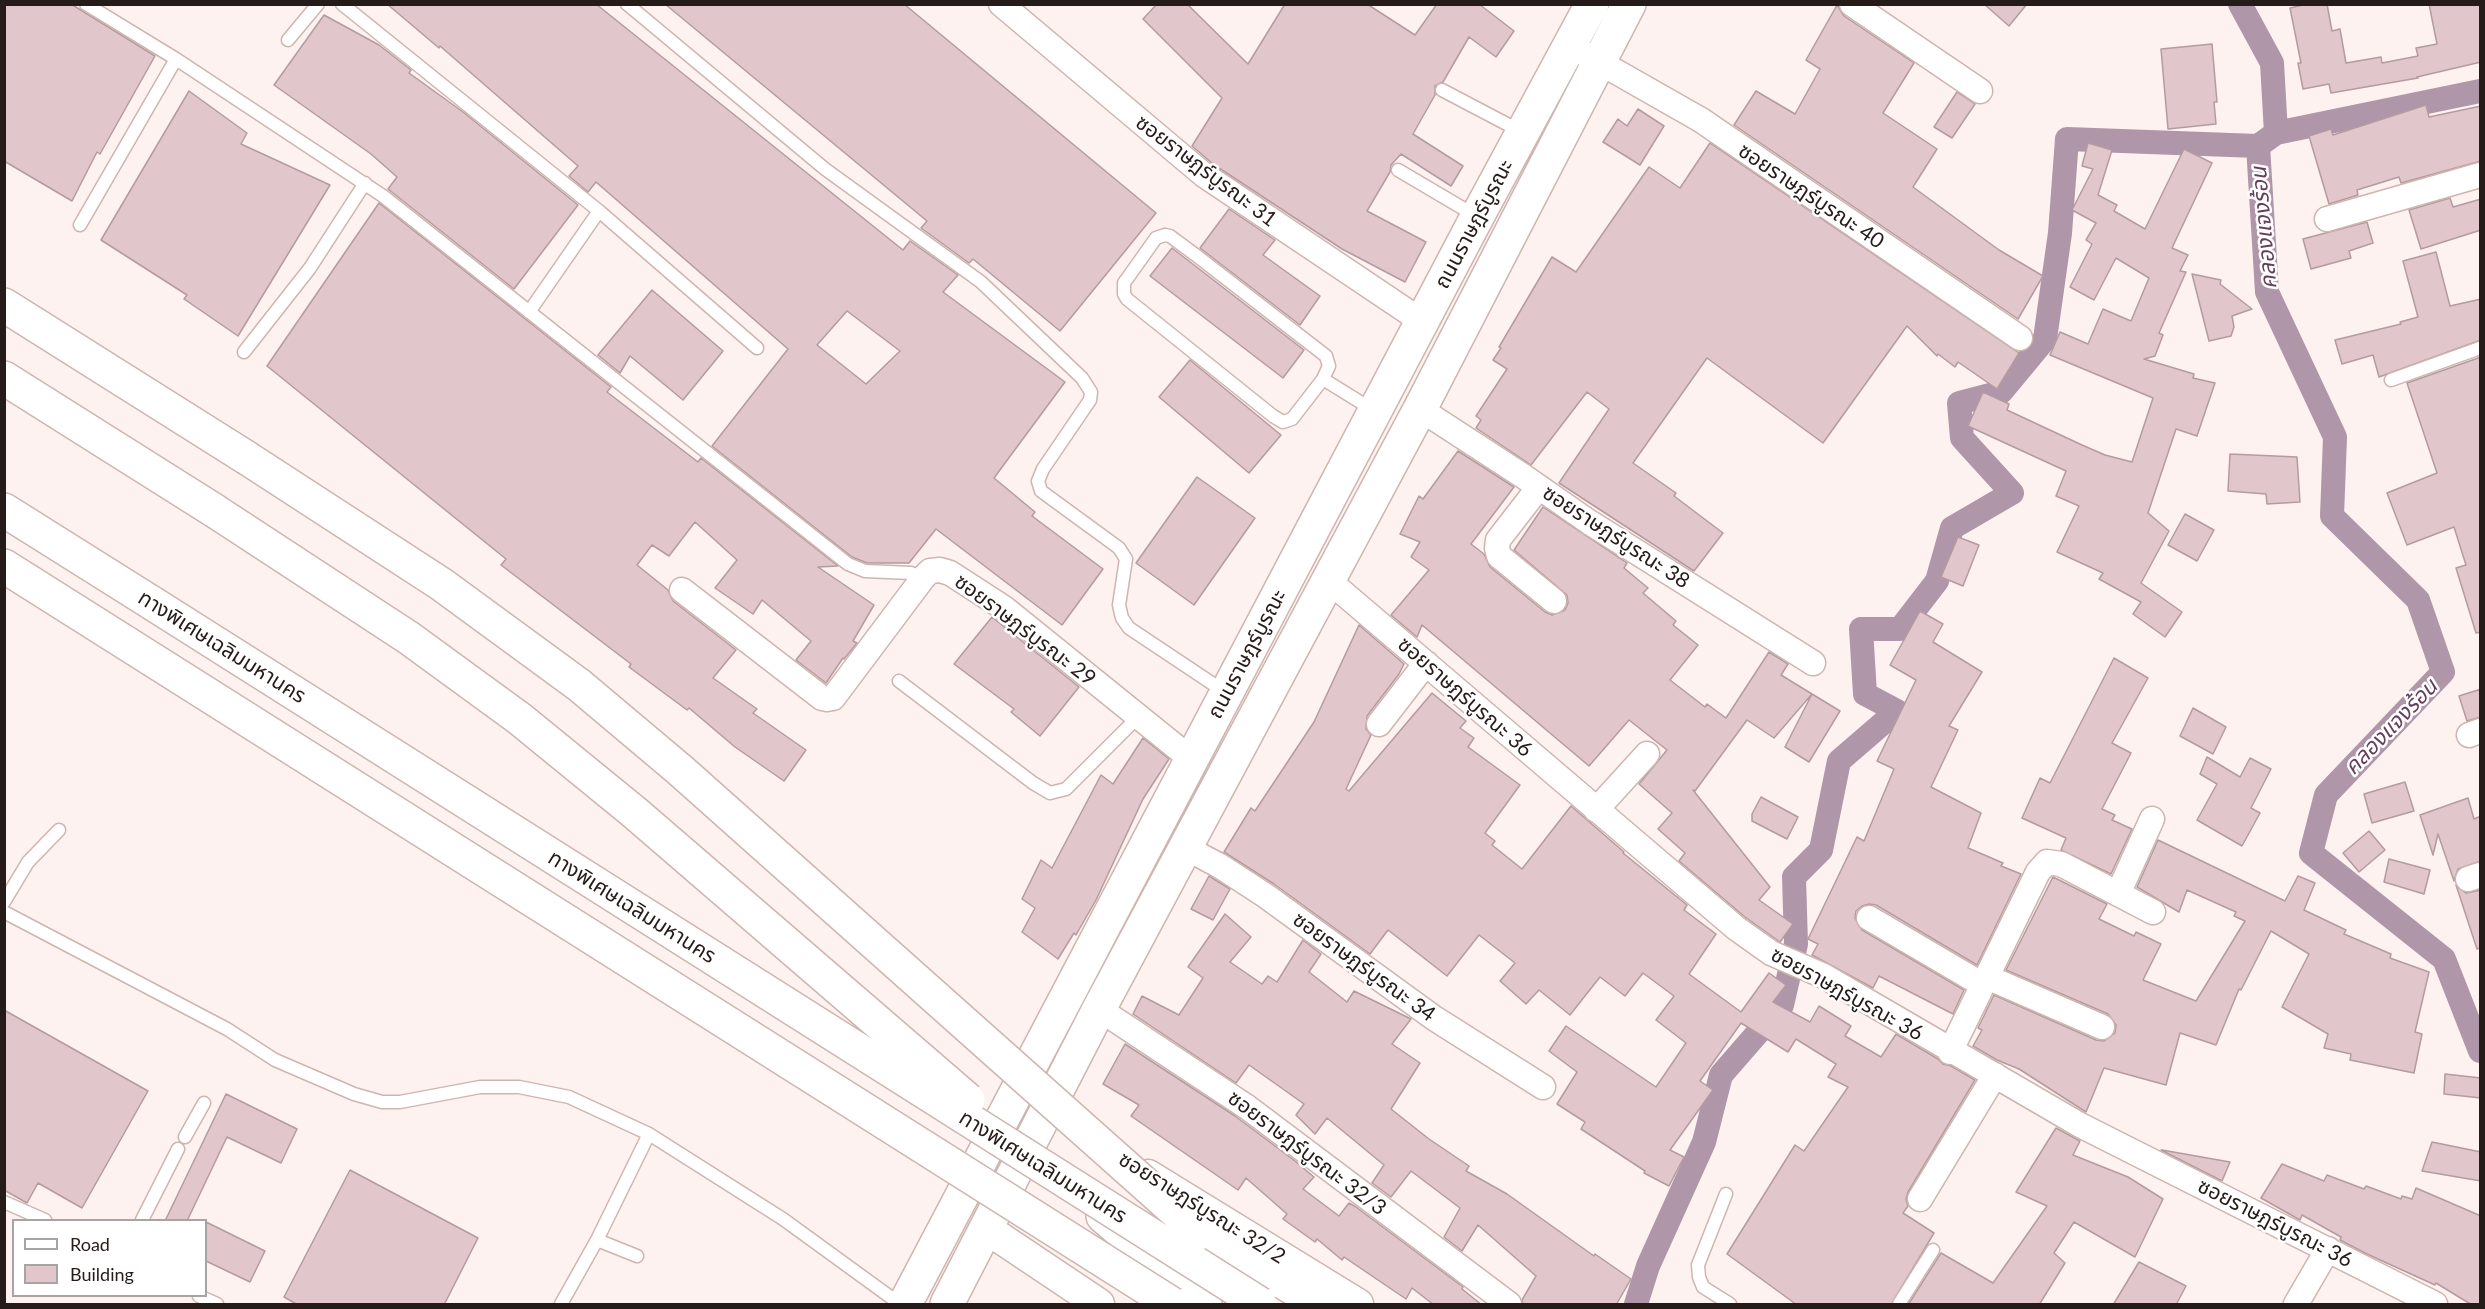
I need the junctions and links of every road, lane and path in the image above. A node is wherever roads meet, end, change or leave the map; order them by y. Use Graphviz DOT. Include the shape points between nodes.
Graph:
graph roads {
  1 [pos="86,4"];
  2 [pos="318,4"];
  3 [pos="342,4"];
  4 [pos="627,4"];
  5 [pos="1001,4"];
  6 [pos="1852,4"];
  7 [pos="1606,6"];
  8 [pos="288,40"];
  9 [pos="1570,45"];
  10 [pos="176,59"];
  11 [pos="1599,62"];
  12 [pos="1442,90"];
  13 [pos="1980,91"];
  14 [pos="1523,132"];
  15 [pos="1398,170"];
  16 [pos="2481,175"];
  17 [pos="365,183"];
  18 [pos="599,211"];
  19 [pos="1478,217"];
  20 [pos="2327,219"];
  21 [pos="80,225"];
  22 [pos="4,305"];
  23 [pos="529,312"];
  24 [pos="1423,322"];
  25 [pos="2020,338"];
  26 [pos="757,348"];
  27 [pos="2481,348"];
  28 [pos="244,352"];
  29 [pos="4,378"];
  30 [pos="1323,379"];
  31 [pos="2391,380"];
  32 [pos="1420,409"];
  33 [pos="1375,411"];
  34 [pos="1539,487"];
  35 [pos="4,510"];
  36 [pos="4,566"];
  37 [pos="922,578"];
  38 [pos="1328,580"];
  39 [pos="682,590"];
  40 [pos="1554,601"];
  41 [pos="1426,663"];
  42 [pos="1813,663"];
  43 [pos="898,681"];
  44 [pos="1226,693"];
  45 [pos="1138,717"];
  46 [pos="1379,724"];
  47 [pos="1647,754"];
  48 [pos="1191,759"];
  49 [pos="1596,810"];
  50 [pos="2152,819"];
  51 [pos="59,830"];
  52 [pos="1186,848"];
  53 [pos="2118,894"];
  54 [pos="4,902"];
  55 [pos="4,912"];
  56 [pos="2153,912"];
  57 [pos="1869,918"];
  58 [pos="1985,981"];
  59 [pos="1099,1009"];
  60 [pos="2102,1027"];
  61 [pos="1950,1052"];
  62 [pos="1995,1075"];
  63 [pos="1543,1087"];
  64 [pos="204,1103"];
  65 [pos="1046,1111"];
  66 [pos="649,1134"];
  67 [pos="185,1137"];
  68 [pos="178,1149"];
  69 [pos="1726,1194"];
  70 [pos="1920,1198"];
  71 [pos="4,1202"];
  72 [pos="1103,1216"];
  73 [pos="41,1219"];
  74 [pos="143,1219"];
  75 [pos="987,1228"];
  76 [pos="1200,1233"];
  77 [pos="597,1240"];
  78 [pos="2328,1249"];
  79 [pos="1933,1250"];
  80 [pos="637,1256"];
  81 [pos="201,1297"];
  82 [pos="217,1305"];
  83 [pos="561,1305"];
  84 [pos="900,1305"];
  85 [pos="905,1305"];
  86 [pos="947,1305"];
  87 [pos="1098,1305"];
  88 [pos="1172,1305"];
  89 [pos="1188,1305"];
  90 [pos="1206,1305"];
  91 [pos="1260,1305"];
  92 [pos="1281,1305"];
  93 [pos="1320,1305"];
  94 [pos="1358,1305"];
  95 [pos="1509,1305"];
  96 [pos="1730,1305"];
  97 [pos="1899,1305"];
  98 [pos="2296,1305"];
  99 [pos="2435,1305"];
  1 -- 10 [label="lane"];
  2 -- 8 [label="lane"];
  3 -- 18 [label="lane"];
  4 -- 44 [label="lane" via="825,169 981,282 1082,378 1091,392 1090,400 1043,470 1038,481 1041,491 1119,548 1126,559 1119,605 1129,628"];
  5 -- 24 [label="street, ซอยราษฎร์บูรณะ 31" via="1204,175"];
  6 -- 13 [label="street"];
  7 -- 9 [label="main road, ถนนราษฎร์บูรณะ"];
  7 -- 11 [label="main road, ถนนราษฎร์บูรณะ"];
  9 -- 11 [label="street, ซอยราษฎร์บูรณะ 40"];
  9 -- 14 [label="main road, ถนนราษฎร์บูรณะ"];
  10 -- 17 [label="lane"];
  10 -- 21 [label="lane"];
  11 -- 25 [label="street, ซอยราษฎร์บูรณะ 40" via="1701,120"];
  11 -- 32 [label="main road, ถนนราษฎร์บูรณะ"];
  12 -- 14 [label="lane"];
  14 -- 19 [label="main road, ถนนราษฎร์บูรณะ"];
  15 -- 19 [label="lane"];
  16 -- 20 [label="street"];
  17 -- 23 [label="lane"];
  17 -- 28 [label="lane" via="310,268"];
  18 -- 23 [label="lane"];
  18 -- 26 [label="lane"];
  19 -- 24 [label="main road, ถนนราษฎร์บูรณะ"];
  22 -- 76 [label="main road, bridge" via="441,584 579,685 680,770"];
  23 -- 37 [label="lane" via="848,564 865,571 911,573"];
  24 -- 33 [label="main road, ถนนราษฎร์บูรณะ"];
  27 -- 31 [label="lane"];
  29 -- 72 [label="main road, bridge" via="342,594 520,720 634,812"];
  30 -- 30 [label="lane" via="1292,419 1280,420 1127,299 1124,283 1156,238 1170,236 1322,352 1329,366"];
  30 -- 33 [label="lane"];
  32 -- 34 [label="street, ซอยราษฎร์บูรณะ 38"];
  32 -- 38 [label="main road, ถนนราษฎร์บูรณะ"];
  33 -- 44 [label="main road, ถนนราษฎร์บูรณะ"];
  34 -- 40 [label="street" via="1498,540 1498,556"];
  34 -- 42 [label="street, ซอยราษฎร์บูรณะ 38"];
  35 -- 91 [label="main road, ทางพิเศษเฉลิมมหานคร, bridge"];
  36 -- 88 [label="main road, bridge"];
  37 -- 39 [label="street, ซอยราษฎร์บูรณะ 29" via="833,698 827,699"];
  37 -- 45 [label="street, ซอยราษฎร์บูรณะ 29" via="930,571 950,573 1004,608"];
  38 -- 41 [label="street, ซอยราษฎร์บูรณะ 36"];
  38 -- 52 [label="main road, ถนนราษฎร์บูรณะ"];
  41 -- 46 [label="street"];
  41 -- 49 [label="street, ซอยราษฎร์บูรณะ 36"];
  43 -- 45 [label="lane" via="1050,793 1066,789"];
  44 -- 48 [label="main road, ถนนราษฎร์บูรณะ"];
  45 -- 48 [label="street, ซอยราษฎร์บูรณะ 29"];
  47 -- 49 [label="street"];
  48 -- 85 [label="main road, ถนนราษฎร์บูรณะ"];
  49 -- 61 [label="street, ซอยราษฎร์บูรณะ 36" via="1771,953 1798,964"];
  50 -- 53 [label="street"];
  51 -- 54 [label="lane" via="28,862"];
  52 -- 59 [label="main road, ถนนราษฎร์บูรณะ"];
  52 -- 63 [label="street, ซอยราษฎร์บูรณะ 34" via="1256,890 1434,1018"];
  53 -- 56 [label="street"];
  53 -- 58 [label="street" via="2061,864 2047,862 2038,872"];
  55 -- 66 [label="lane" via="227,1029 275,1060 354,1094 382,1102 400,1102 480,1087 519,1087 569,1096"];
  57 -- 58 [label="street"];
  58 -- 60 [label="street"];
  58 -- 61 [label="street"];
  59 -- 65 [label="main road, ถนนราษฎร์บูรณะ"];
  59 -- 95 [label="street, ซอยราษฎร์บูรณะ 32/3" via="1247,1107"];
  61 -- 62 [label="street, ซอยราษฎร์บูรณะ 36"];
  62 -- 70 [label="street"];
  62 -- 78 [label="street, ซอยราษฎร์บูรณะ 36" via="2080,1125"];
  64 -- 67 [label="lane"];
  65 -- 75 [label="main road, ถนนราษฎร์บูรณะ"];
  65 -- 94 [label="street, ซอยราษฎร์บูรณะ 32/2"];
  66 -- 77 [label="lane"];
  66 -- 84 [label="lane" via="783,1219"];
  68 -- 74 [label="lane"];
  69 -- 96 [label="lane" via="1698,1265 1703,1287"];
  71 -- 73 [label="lane"];
  72 -- 89 [label="main road"];
  72 -- 90 [label="main road"];
  75 -- 86 [label="main road, ถนนราษฎร์บูรณะ"];
  75 -- 87 [label="street"];
  76 -- 92 [label="main road"];
  76 -- 93 [label="main road"];
  77 -- 80 [label="lane"];
  77 -- 83 [label="lane"];
  78 -- 98 [label="street"];
  78 -- 99 [label="street, ซอยราษฎร์บูรณะ 36"];
  79 -- 97 [label="lane"];
  81 -- 82 [label="lane"];
}
